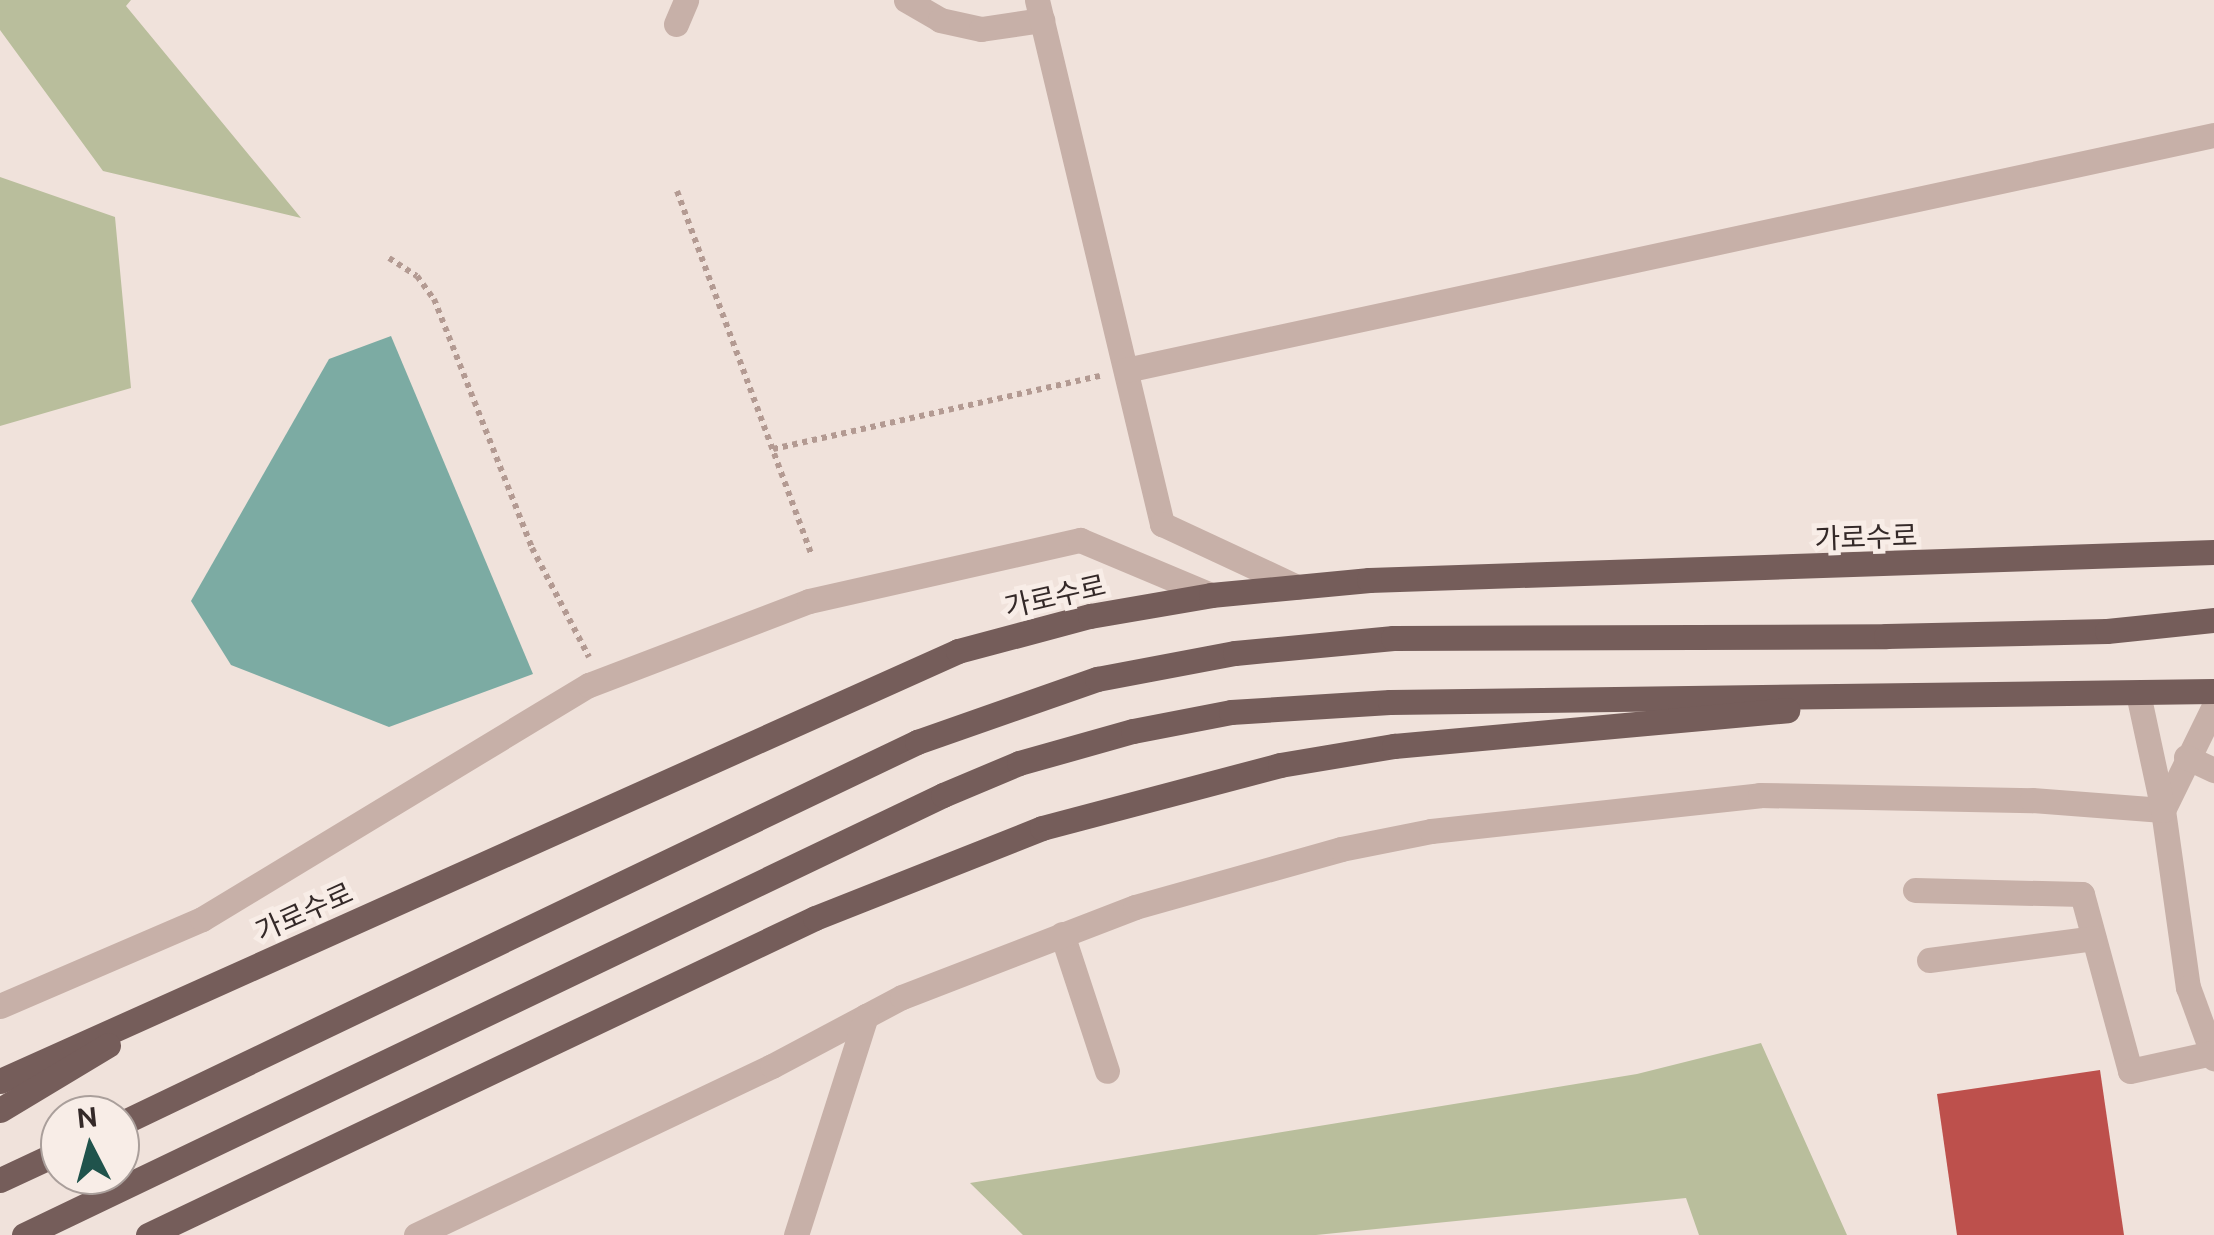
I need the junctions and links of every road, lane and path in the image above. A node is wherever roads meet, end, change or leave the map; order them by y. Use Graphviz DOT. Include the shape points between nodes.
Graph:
graph roads {
  1 [pos="906,0"];
  2 [pos="1040,10"];
  3 [pos="2214,135"];
  4 [pos="677,191"];
  5 [pos="388,258"];
  6 [pos="1126,370"];
  7 [pos="772,448"];
  8 [pos="2214,552"];
  9 [pos="811,554"];
  10 [pos="1296,587"];
  11 [pos="1211,595"];
  12 [pos="2214,620"];
  13 [pos="602,680"];
  14 [pos="2214,691"];
  15 [pos="2138,693"];
  16 [pos="1872,697"];
  17 [pos="2214,706"];
  18 [pos="2186,757"];
  19 [pos="2214,770"];
  20 [pos="2163,810"];
  21 [pos="1915,890"];
  22 [pos="1062,934"];
  23 [pos="2094,938"];
  24 [pos="1929,960"];
  25 [pos="0,1006"];
  26 [pos="157,1011"];
  27 [pos="866,1016"];
  28 [pos="2213,1056"];
  29 [pos="1107,1071"];
  30 [pos="0,1081"];
  31 [pos="0,1110"];
  32 [pos="140,1114"];
  33 [pos="40,1161"];
  34 [pos="0,1180"];
  35 [pos="802,1229"];
  36 [pos="24,1235"];
  37 [pos="148,1235"];
  38 [pos="416,1235"];
  1 -- 2 [label="street" via="940,20 981,30"];
  2 -- 6 [label="street"];
  3 -- 6 [label="street"];
  4 -- 7 [label="path"];
  5 -- 13 [label="path" via="417,276 434,299 532,548"];
  6 -- 7 [label="path"];
  6 -- 10 [label="street" via="1162,524"];
  7 -- 9 [label="path"];
  8 -- 10 [label="main road, 가로수로"];
  10 -- 11 [label="main road, 가로수로"];
  11 -- 13 [label="street" via="1080,540 810,601"];
  11 -- 26 [label="main road, 가로수로" via="1090,616 958,651"];
  12 -- 32 [label="main road" via="1923,636 1393,638 1235,653 1097,679 917,742"];
  13 -- 25 [label="street" via="202,920"];
  14 -- 15 [label="main road"];
  15 -- 16 [label="main road"];
  15 -- 20 [label="street"];
  16 -- 36 [label="main road" via="1390,702 1231,712 1019,763"];
  16 -- 37 [label="main road" via="1726,720 1394,746 1280,765 1042,828 815,918"];
  17 -- 18 [label="street"];
  18 -- 19 [label="street"];
  18 -- 20 [label="street"];
  20 -- 22 [label="street" via="2013,799 1760,795 1548,816 1341,850"];
  20 -- 28 [label="street" via="2188,987"];
  21 -- 23 [label="street" via="2082,894"];
  22 -- 27 [label="street"];
  22 -- 29 [label="street"];
  23 -- 24 [label="street"];
  23 -- 28 [label="street" via="2130,1071"];
  26 -- 30 [label="main road, 가로수로"];
  26 -- 31 [label="main road" via="53,1084"];
  27 -- 35 [label="street"];
  27 -- 38 [label="street"];
  33 -- 34 [label="main road"];
}
